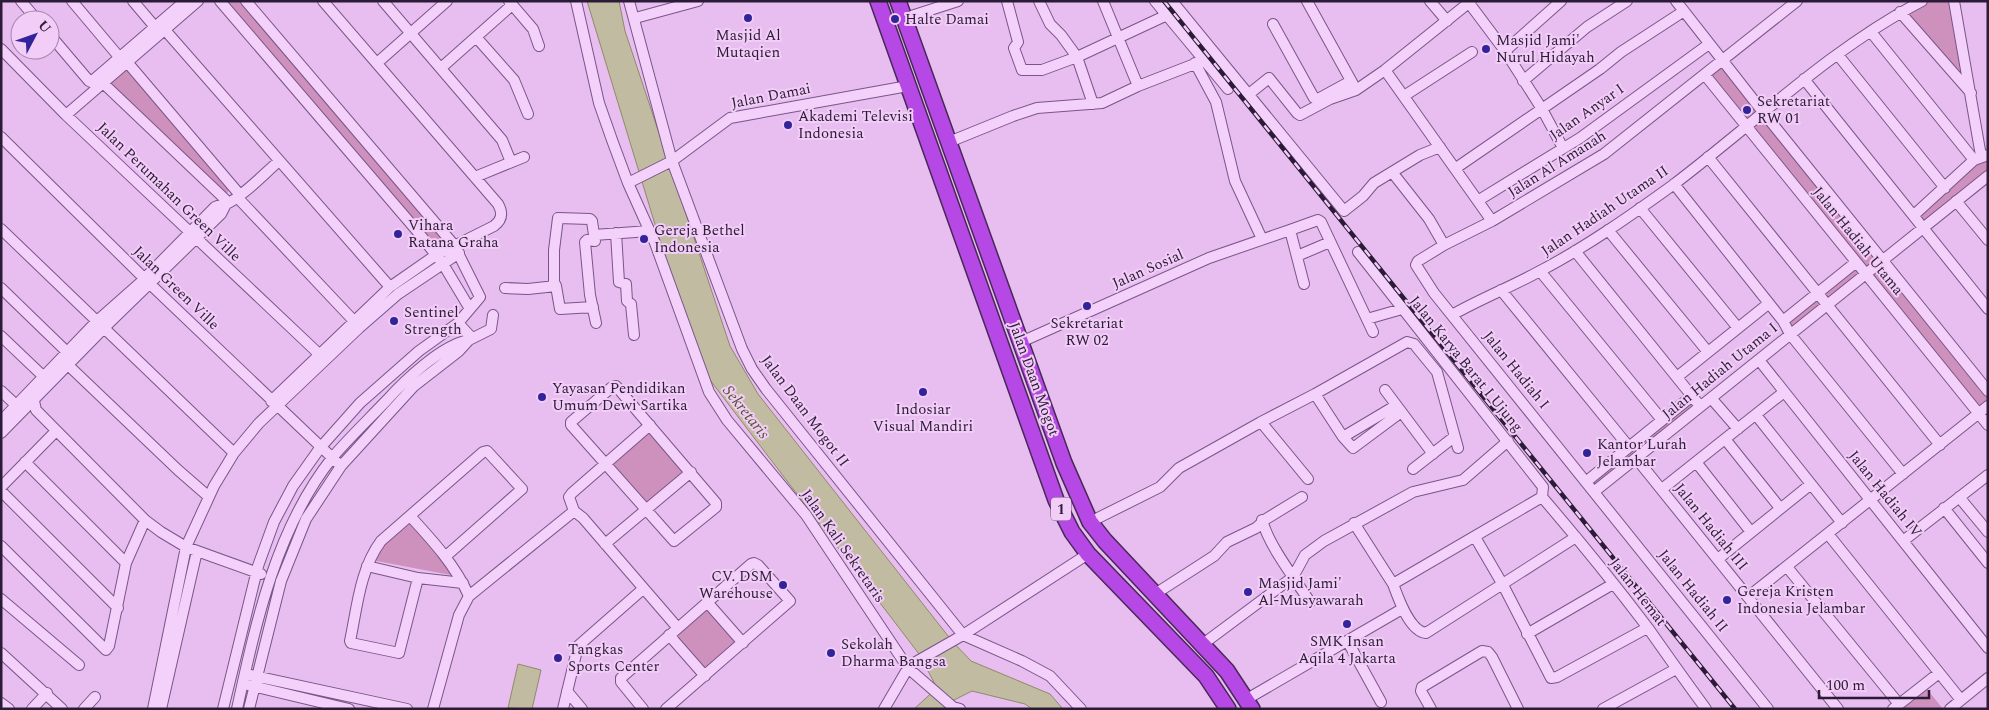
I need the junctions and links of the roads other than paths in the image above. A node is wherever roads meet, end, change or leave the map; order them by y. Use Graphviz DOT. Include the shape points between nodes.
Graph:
graph roads {
  1 [pos="72,1"];
  2 [pos="133,1"];
  3 [pos="185,1"];
  4 [pos="198,1"];
  5 [pos="220,1"];
  6 [pos="323,1"];
  7 [pos="383,1"];
  8 [pos="576,1"];
  9 [pos="629,1"];
  10 [pos="698,1"];
  11 [pos="878,1"];
  12 [pos="898,1"];
  13 [pos="958,1"];
  14 [pos="1007,1"];
  15 [pos="1039,1"];
  16 [pos="1103,1"];
  17 [pos="1155,1"];
  18 [pos="1172,1"];
  19 [pos="1307,1"];
  20 [pos="1430,1"];
  21 [pos="1561,1"];
  22 [pos="1627,1"];
  23 [pos="1676,1"];
  24 [pos="1922,1"];
  25 [pos="1954,1"];
  26 [pos="250,2"];
  27 [pos="1470,2"];
  28 [pos="1794,2"];
  29 [pos="441,3"];
  30 [pos="511,3"];
  31 [pos="1684,11"];
  32 [pos="1900,12"];
  33 [pos="1167,15"];
  34 [pos="639,17"];
  35 [pos="905,18"];
  36 [pos="1446,21"];
  37 [pos="1273,24"];
  38 [pos="160,28"];
  39 [pos="1871,32"];
  40 [pos="411,34"];
  41 [pos="476,37"];
  42 [pos="1117,38"];
  43 [pos="1709,44"];
  44 [pos="539,46"];
  45 [pos="60,47"];
  46 [pos="1,49"];
  47 [pos="1505,51"];
  48 [pos="1472,52"];
  49 [pos="1838,55"];
  50 [pos="1077,57"];
  51 [pos="124,60"];
  52 [pos="1722,61"];
  53 [pos="1200,62"];
  54 [pos="377,63"];
  55 [pos="441,68"];
  56 [pos="1386,70"];
  57 [pos="1705,75"];
  58 [pos="1804,79"];
  59 [pos="1523,81"];
  60 [pos="103,83"];
  61 [pos="908,86"];
  62 [pos="1138,86"];
  63 [pos="1354,86"];
  64 [pos="1228,89"];
  65 [pos="1971,93"];
  66 [pos="1249,94"];
  67 [pos="1404,96"];
  68 [pos="1093,104"];
  69 [pos="1542,110"];
  70 [pos="1762,112"];
  71 [pos="528,114"];
  72 [pos="66,115"];
  73 [pos="1747,126"];
  74 [pos="1,137"];
  75 [pos="949,142"];
  76 [pos="1440,147"];
  77 [pos="1562,148"];
  78 [pos="524,157"];
  79 [pos="1708,157"];
  80 [pos="1981,157"];
  81 [pos="279,160"];
  82 [pos="671,161"];
  83 [pos="511,162"];
  84 [pos="1456,168"];
  85 [pos="1392,172"];
  86 [pos="1988,176"];
  87 [pos="475,177"];
  88 [pos="631,182"];
  89 [pos="1674,184"];
  90 [pos="1945,188"];
  91 [pos="233,200"];
  92 [pos="1479,200"];
  93 [pos="1956,201"];
  94 [pos="1640,208"];
  95 [pos="1914,215"];
  96 [pos="1492,221"];
  97 [pos="1924,228"];
  98 [pos="1,229"];
  99 [pos="1290,230"];
  100 [pos="1608,230"];
  101 [pos="650,231"];
  102 [pos="616,234"];
  103 [pos="193,235"];
  104 [pos="594,235"];
  105 [pos="1262,239"];
  106 [pos="1988,240"];
  107 [pos="1330,242"];
  108 [pos="1444,245"];
  109 [pos="456,249"];
  110 [pos="1575,251"];
  111 [pos="1358,252"];
  112 [pos="436,255"];
  113 [pos="1297,256"];
  114 [pos="990,257"];
  115 [pos="1882,261"];
  116 [pos="971,263"];
  117 [pos="1856,263"];
  118 [pos="443,264"];
  119 [pos="1416,265"];
  120 [pos="1540,271"];
  121 [pos="996,274"];
  122 [pos="1865,274"];
  123 [pos="976,279"];
  124 [pos="147,281"];
  125 [pos="1304,284"];
  126 [pos="556,286"];
  127 [pos="390,287"];
  128 [pos="1,288"];
  129 [pos="505,288"];
  130 [pos="1500,290"];
  131 [pos="1817,294"];
  132 [pos="1768,304"];
  133 [pos="1826,305"];
  134 [pos="593,307"];
  135 [pos="470,309"];
  136 [pos="1402,309"];
  137 [pos="1988,309"];
  138 [pos="493,315"];
  139 [pos="1452,315"];
  140 [pos="353,320"];
  141 [pos="1367,320"];
  142 [pos="1783,321"];
  143 [pos="458,323"];
  144 [pos="100,324"];
  145 [pos="596,324"];
  146 [pos="1738,328"];
  147 [pos="1373,332"];
  148 [pos="634,334"];
  149 [pos="1790,334"];
  150 [pos="1,336"];
  151 [pos="470,339"];
  152 [pos="1021,342"];
  153 [pos="454,350"];
  154 [pos="67,352"];
  155 [pos="1708,352"];
  156 [pos="319,354"];
  157 [pos="1758,360"];
  158 [pos="68,365"];
  159 [pos="44,377"];
  160 [pos="1677,377"];
  161 [pos="1385,390"];
  162 [pos="1,391"];
  163 [pos="1988,391"];
  164 [pos="1784,392"];
  165 [pos="1315,394"];
  166 [pos="1692,396"];
  167 [pos="1711,398"];
  168 [pos="274,404"];
  169 [pos="35,406"];
  170 [pos="1700,406"];
  171 [pos="1988,406"];
  172 [pos="20,408"];
  173 [pos="1397,409"];
  174 [pos="1978,414"];
  175 [pos="1756,415"];
  176 [pos="1662,420"];
  177 [pos="1,421"];
  178 [pos="1261,422"];
  179 [pos="650,425"];
  180 [pos="1988,425"];
  181 [pos="1738,429"];
  182 [pos="56,431"];
  183 [pos="1,433"];
  184 [pos="1343,437"];
  185 [pos="1454,437"];
  186 [pos="1726,439"];
  187 [pos="1508,441"];
  188 [pos="1940,445"];
  189 [pos="1629,447"];
  190 [pos="320,448"];
  191 [pos="1458,448"];
  192 [pos="237,452"];
  193 [pos="1432,454"];
  194 [pos="1636,458"];
  195 [pos="332,459"];
  196 [pos="25,462"];
  197 [pos="1696,462"];
  198 [pos="605,464"];
  199 [pos="341,466"];
  200 [pos="1413,468"];
  201 [pos="691,472"];
  202 [pos="1903,474"];
  203 [pos="1988,475"];
  204 [pos="1308,479"];
  205 [pos="1586,481"];
  206 [pos="1811,484"];
  207 [pos="1,487"];
  208 [pos="1662,489"];
  209 [pos="1,491"];
  210 [pos="1595,492"];
  211 [pos="1543,494"];
  212 [pos="1302,497"];
  213 [pos="1959,497"];
  214 [pos="212,498"];
  215 [pos="1870,500"];
  216 [pos="1780,508"];
  217 [pos="1944,508"];
  218 [pos="645,509"];
  219 [pos="574,511"];
  220 [pos="410,516"];
  221 [pos="145,520"];
  222 [pos="1262,520"];
  223 [pos="1090,522"];
  224 [pos="1354,523"];
  225 [pos="1842,523"];
  226 [pos="1751,532"];
  227 [pos="1988,532"];
  228 [pos="1828,534"];
  229 [pos="1475,537"];
  230 [pos="1576,537"];
  231 [pos="1903,541"];
  232 [pos="605,544"];
  233 [pos="1,546"];
  234 [pos="191,549"];
  235 [pos="1088,554"];
  236 [pos="446,556"];
  237 [pos="1718,559"];
  238 [pos="126,563"];
  239 [pos="1988,563"];
  240 [pos="367,566"];
  241 [pos="1787,566"];
  242 [pos="256,572"];
  243 [pos="1293,577"];
  244 [pos="270,578"];
  245 [pos="418,578"];
  246 [pos="280,581"];
  247 [pos="463,583"];
  248 [pos="1393,584"];
  249 [pos="1613,584"];
  250 [pos="1503,585"];
  251 [pos="643,589"];
  252 [pos="1155,594"];
  253 [pos="469,596"];
  254 [pos="1748,597"];
  255 [pos="1,599"];
  256 [pos="707,602"];
  257 [pos="1310,602"];
  258 [pos="118,608"];
  259 [pos="1402,609"];
  260 [pos="677,628"];
  261 [pos="1647,628"];
  262 [pos="1527,634"];
  263 [pos="669,635"];
  264 [pos="960,637"];
  265 [pos="743,642"];
  266 [pos="1348,642"];
  267 [pos="1203,644"];
  268 [pos="1988,648"];
  269 [pos="1,653"];
  270 [pos="79,665"];
  271 [pos="911,665"];
  272 [pos="1676,669"];
  273 [pos="1939,673"];
  274 [pos="705,676"];
  275 [pos="1988,678"];
  276 [pos="244,679"];
  277 [pos="255,681"];
  278 [pos="566,690"];
  279 [pos="329,691"];
  280 [pos="47,694"];
  281 [pos="95,697"];
  282 [pos="1961,700"];
  283 [pos="1381,702"];
  284 [pos="1,703"];
  285 [pos="1249,704"];
  286 [pos="325,706"];
  287 [pos="1896,706"];
  288 [pos="157,708"];
  289 [pos="956,708"];
  290 [pos="9,709"];
  291 [pos="32,709"];
  292 [pos="62,709"];
  293 [pos="84,709"];
  294 [pos="223,709"];
  295 [pos="237,709"];
  296 [pos="249,709"];
  297 [pos="350,709"];
  298 [pos="408,709"];
  299 [pos="433,709"];
  300 [pos="563,709"];
  301 [pos="582,709"];
  302 [pos="643,709"];
  303 [pos="666,709"];
  304 [pos="884,709"];
  305 [pos="1081,709"];
  306 [pos="1228,709"];
  307 [pos="1431,709"];
  308 [pos="1518,709"];
  309 [pos="1603,709"];
  310 [pos="1706,709"];
  311 [pos="1768,709"];
  312 [pos="1838,709"];
  313 [pos="1950,709"];
  1 -- 51 [label="street"];
  2 -- 38 [label="street"];
  3 -- 38 [label="street"];
  4 -- 38 [label="street"];
  5 -- 112 [label="street"];
  6 -- 54 [label="street"];
  7 -- 40 [label="street"];
  8 -- 88 [label="street, Jalan Kali Sekretaris" via="599,102"];
  9 -- 82 [label="street, Jalan Daan Mogot II"];
  10 -- 34 [label="street"];
  11 -- 61 [label="highway, Jalan Daan Mogot / 1"];
  12 -- 35 [label="highway, Jalan Daan Mogot / 1"];
  13 -- 35 [label="street"];
  14 -- 50 [label="street" via="1018,42 1014,48 1022,70 1038,70"];
  15 -- 50 [label="street" via="1050,24 1062,34"];
  16 -- 42 [label="street"];
  17 -- 33 [label="street"];
  18 -- 66 [label="street"];
  19 -- 63 [label="street"];
  20 -- 36 [label="street"];
  21 -- 47 [label="street"];
  22 -- 59 [label="street" via="1587,27"];
  23 -- 31 [label="street, Jalan Hadiah Utama"];
  24 -- 32 [label="street, Jalan Hadiah Utama II"];
  25 -- 65 [label="street"];
  26 -- 109 [label="street"];
  27 -- 36 [label="street"];
  27 -- 47 [label="street"];
  28 -- 52 [label="street, Jalan Al Amanah"];
  29 -- 40 [label="street"];
  30 -- 41 [label="street"];
  30 -- 44 [label="street" via="533,29"];
  31 -- 43 [label="street, Jalan Hadiah Utama"];
  31 -- 69 [label="street"];
  32 -- 39 [label="street, Jalan Hadiah Utama II"];
  32 -- 65 [label="street"];
  33 -- 42 [label="street"];
  33 -- 53 [label="street"];
  35 -- 75 [label="highway, Jalan Daan Mogot / 1"];
  36 -- 56 [label="street"];
  37 -- 63 [label="street" via="1314,98"];
  38 -- 51 [label="street"];
  38 -- 81 [label="street"];
  39 -- 49 [label="street, Jalan Hadiah Utama II"];
  39 -- 80 [label="street"];
  40 -- 54 [label="street"];
  40 -- 55 [label="street"];
  41 -- 55 [label="street"];
  41 -- 71 [label="street" via="514,80"];
  42 -- 50 [label="street"];
  42 -- 62 [label="street"];
  43 -- 52 [label="street, Jalan Hadiah Utama"];
  43 -- 77 [label="street, Jalan Anyar I"];
  45 -- 51 [label="street" via="88,81 93,81"];
  46 -- 72 [label="street, Jalan Perumahan Green Ville"];
  47 -- 59 [label="street"];
  48 -- 67 [label="street"];
  49 -- 58 [label="street, Jalan Hadiah Utama II"];
  49 -- 90 [label="street"];
  50 -- 68 [label="street"];
  51 -- 60 [label="street"];
  51 -- 91 [label="street"];
  52 -- 57 [label="street, Jalan Al Amanah"];
  52 -- 70 [label="street, Jalan Hadiah Utama"];
  53 -- 62 [label="street"];
  53 -- 64 [label="street"];
  53 -- 105 [label="street" via="1216,102 1235,181"];
  54 -- 87 [label="street"];
  55 -- 83 [label="street" via="502,140"];
  56 -- 63 [label="street"];
  56 -- 67 [label="street"];
  57 -- 73 [label="street, Jalan Hadiah Utama"];
  57 -- 96 [label="street, Jalan Al Amanah" via="1604,154"];
  58 -- 70 [label="street, Jalan Hadiah Utama II"];
  58 -- 95 [label="street"];
  59 -- 69 [label="street"];
  60 -- 72 [label="street"];
  60 -- 91 [label="street"];
  61 -- 82 [label="street, Jalan Damai" via="730,118"];
  61 -- 116 [label="highway, Jalan Daan Mogot / 1"];
  62 -- 68 [label="street"];
  63 -- 66 [label="street" via="1300,115 1270,78"];
  65 -- 80 [label="street"];
  66 -- 85 [label="street" via="1343,211 1374,183"];
  67 -- 76 [label="street"];
  68 -- 75 [label="street" via="1037,108"];
  69 -- 77 [label="street"];
  69 -- 84 [label="street"];
  70 -- 73 [label="street, Jalan Hadiah Utama II"];
  70 -- 115 [label="street, Jalan Hadiah Utama"];
  72 -- 103 [label="street, Jalan Perumahan Green Ville"];
  73 -- 79 [label="street, Jalan Hadiah Utama II"];
  73 -- 117 [label="street, Jalan Hadiah Utama"];
  74 -- 124 [label="street, Jalan Green Ville"];
  75 -- 114 [label="highway, Jalan Daan Mogot / 1"];
  76 -- 84 [label="street"];
  76 -- 85 [label="street"];
  77 -- 92 [label="street, Jalan Anyar I"];
  78 -- 83 [label="street"];
  79 -- 89 [label="street, Jalan Hadiah Utama II"];
  79 -- 131 [label="street"];
  80 -- 90 [label="street"];
  81 -- 91 [label="street"];
  81 -- 127 [label="street"];
  82 -- 88 [label="street, Jalan Damai"];
  82 -- 264 [label="street, Jalan Daan Mogot II" via="752,369"];
  83 -- 87 [label="street"];
  84 -- 92 [label="street"];
  85 -- 108 [label="street" via="1429,219"];
  86 -- 93 [label="street, Jalan Hadiah Utama I"];
  87 -- 109 [label="street" via="498,204 501,218 494,226"];
  88 -- 101 [label="street, Jalan Kali Sekretaris"];
  89 -- 94 [label="street, Jalan Hadiah Utama II"];
  89 -- 132 [label="street"];
  90 -- 95 [label="street"];
  91 -- 103 [label="street" via="215,207"];
  91 -- 140 [label="street"];
  92 -- 96 [label="street"];
  93 -- 97 [label="street, Jalan Hadiah Utama I"];
  93 -- 106 [label="street"];
  94 -- 100 [label="street, Jalan Hadiah Utama II"];
  94 -- 146 [label="street"];
  95 -- 97 [label="street"];
  96 -- 108 [label="street, Jalan Al Amanah"];
  97 -- 115 [label="street, Jalan Hadiah Utama I"];
  97 -- 137 [label="street"];
  98 -- 144 [label="street"];
  99 -- 105 [label="street, Jalan Sosial"];
  99 -- 107 [label="street, Jalan Sosial" via="1320,221"];
  99 -- 113 [label="street"];
  100 -- 110 [label="street, Jalan Hadiah Utama II"];
  100 -- 155 [label="street"];
  101 -- 102 [label="street"];
  101 -- 271 [label="street, Jalan Kali Sekretaris" via="716,404 806,515"];
  102 -- 104 [label="street"];
  102 -- 148 [label="street" via="619,282 626,284"];
  103 -- 124 [label="street"];
  103 -- 156 [label="street, Jalan Perumahan Green Ville"];
  104 -- 126 [label="street" via="590,219 558,218 554,250"];
  104 -- 134 [label="street" via="595,241 585,242"];
  105 -- 152 [label="street, Jalan Sosial" via="1209,258"];
  107 -- 113 [label="street"];
  107 -- 141 [label="street, Jalan Sosial"];
  108 -- 119 [label="street, Jalan Al Amanah"];
  109 -- 112 [label="street"];
  109 -- 118 [label="street"];
  109 -- 135 [label="street" via="480,297"];
  110 -- 120 [label="street, Jalan Hadiah Utama II"];
  110 -- 160 [label="street"];
  111 -- 136 [label="street, Jalan Karya Barat I Ujung"];
  112 -- 118 [label="street"];
  112 -- 127 [label="street"];
  113 -- 125 [label="street"];
  114 -- 116 [label="highway"];
  114 -- 121 [label="highway, Jalan Daan Mogot / 1"];
  115 -- 122 [label="street, Jalan Hadiah Utama I"];
  115 -- 163 [label="street, Jalan Hadiah Utama"];
  116 -- 123 [label="highway, Jalan Daan Mogot / 1"];
  117 -- 122 [label="street, Jalan Hadiah Utama"];
  117 -- 131 [label="street, Jalan Hadiah Utama I"];
  118 -- 135 [label="street"];
  118 -- 168 [label="street" via="398,294"];
  119 -- 139 [label="street, Jalan Hadiah I"];
  120 -- 130 [label="street, Jalan Hadiah Utama II"];
  120 -- 176 [label="street"];
  121 -- 123 [label="highway"];
  121 -- 152 [label="highway, Jalan Daan Mogot / 1"];
  122 -- 133 [label="street, Jalan Hadiah Utama I"];
  122 -- 174 [label="street, Jalan Hadiah Utama"];
  123 -- 235 [label="highway, Jalan Daan Mogot / 1" via="1056,500 1072,532"];
  124 -- 144 [label="street"];
  124 -- 168 [label="street, Jalan Green Ville"];
  126 -- 129 [label="street"];
  126 -- 134 [label="street" via="560,309"];
  127 -- 140 [label="street"];
  128 -- 154 [label="street"];
  130 -- 139 [label="street, Jalan Hadiah Utama II"];
  130 -- 189 [label="street"];
  131 -- 133 [label="street"];
  131 -- 142 [label="street, Jalan Hadiah Utama I"];
  132 -- 142 [label="street"];
  132 -- 146 [label="street"];
  133 -- 149 [label="street, Jalan Hadiah Utama I"];
  133 -- 188 [label="street"];
  134 -- 145 [label="street"];
  135 -- 143 [label="street"];
  136 -- 141 [label="street"];
  136 -- 187 [label="street, Jalan Karya Barat I Ujung"];
  138 -- 151 [label="street" via="491,328"];
  139 -- 205 [label="street, Jalan Hadiah I"];
  140 -- 156 [label="street"];
  141 -- 147 [label="street, Jalan Sosial"];
  142 -- 149 [label="street"];
  143 -- 151 [label="street"];
  143 -- 190 [label="street" via="392,374 360,403"];
  144 -- 154 [label="street"];
  144 -- 158 [label="street"];
  144 -- 192 [label="street"];
  146 -- 155 [label="street"];
  149 -- 157 [label="street, Jalan Hadiah Utama I"];
  149 -- 202 [label="street"];
  150 -- 159 [label="street"];
  151 -- 153 [label="street" via="458,342"];
  152 -- 223 [label="highway, Jalan Daan Mogot / 1" via="1064,463"];
  153 -- 195 [label="street" via="408,377"];
  153 -- 199 [label="street" via="414,386"];
  154 -- 159 [label="street"];
  155 -- 160 [label="street"];
  156 -- 168 [label="street"];
  157 -- 164 [label="street, Jalan Hadiah IV"];
  157 -- 167 [label="street, Jalan Hadiah Utama I"];
  158 -- 169 [label="street"];
  158 -- 214 [label="street"];
  159 -- 172 [label="street"];
  160 -- 166 [label="street"];
  161 -- 173 [label="street"];
  162 -- 172 [label="street"];
  164 -- 175 [label="street"];
  164 -- 215 [label="street, Jalan Hadiah IV"];
  165 -- 178 [label="street"];
  165 -- 184 [label="street"];
  165 -- 185 [label="street" via="1405,342 1411,342 1437,372"];
  166 -- 170 [label="street"];
  166 -- 176 [label="street, Jalan Hadiah Utama I"];
  167 -- 170 [label="street, Jalan Hadiah Utama I"];
  167 -- 181 [label="street"];
  168 -- 190 [label="street, Jalan Green Ville"];
  168 -- 192 [label="street"];
  169 -- 172 [label="street"];
  169 -- 182 [label="street"];
  170 -- 194 [label="street, Jalan Hadiah Utama I"];
  171 -- 174 [label="street"];
  172 -- 177 [label="street"];
  172 -- 183 [label="street"];
  173 -- 184 [label="street"];
  173 -- 184 [label="street" via="1354,448"];
  173 -- 193 [label="street"];
  174 -- 180 [label="street, Jalan Hadiah Utama"];
  174 -- 188 [label="street"];
  175 -- 181 [label="street"];
  175 -- 206 [label="street"];
  176 -- 189 [label="street, Jalan Hadiah Utama I"];
  178 -- 204 [label="street"];
  178 -- 223 [label="street" via="1179,468 1160,487"];
  179 -- 198 [label="street"];
  179 -- 198 [label="street" via="616,386 571,422"];
  179 -- 201 [label="street"];
  181 -- 186 [label="street"];
  182 -- 196 [label="street"];
  182 -- 221 [label="street"];
  185 -- 191 [label="street"];
  185 -- 193 [label="street"];
  186 -- 197 [label="street"];
  186 -- 216 [label="street"];
  187 -- 211 [label="street, Jalan Karya Barat I Ujung" via="1543,487"];
  187 -- 224 [label="street" via="1463,480 1413,492"];
  188 -- 202 [label="street"];
  189 -- 205 [label="street, Jalan Hadiah Utama I"];
  190 -- 195 [label="street, Jalan Green Ville"];
  190 -- 242 [label="street" via="293,486 274,522"];
  192 -- 214 [label="street" via="220,474"];
  193 -- 200 [label="street"];
  194 -- 208 [label="street, Jalan Hadiah III"];
  194 -- 210 [label="street, Jalan Hadiah Utama I"];
  195 -- 199 [label="street, Jalan Green Ville"];
  195 -- 244 [label="street" via="296,514"];
  196 -- 207 [label="street"];
  196 -- 238 [label="street"];
  197 -- 208 [label="street"];
  197 -- 226 [label="street"];
  198 -- 218 [label="street"];
  198 -- 219 [label="street" via="570,496"];
  199 -- 246 [label="street" via="306,520"];
  201 -- 218 [label="street"];
  201 -- 218 [label="street" via="716,504 676,540 671,539"];
  202 -- 215 [label="street"];
  203 -- 213 [label="street"];
  205 -- 210 [label="street, Jalan Hadiah I"];
  206 -- 216 [label="street"];
  206 -- 225 [label="street"];
  208 -- 237 [label="street, Jalan Hadiah III"];
  209 -- 258 [label="street"];
  210 -- 311 [label="street, Jalan Hadiah II"];
  211 -- 229 [label="street"];
  211 -- 230 [label="street, Jalan Hemat"];
  212 -- 222 [label="street"];
  213 -- 217 [label="street"];
  213 -- 227 [label="street"];
  214 -- 234 [label="street"];
  215 -- 225 [label="street"];
  215 -- 231 [label="street, Jalan Hadiah IV"];
  216 -- 226 [label="street"];
  217 -- 231 [label="street"];
  217 -- 239 [label="street"];
  218 -- 232 [label="street"];
  219 -- 232 [label="street"];
  219 -- 253 [label="street"];
  220 -- 236 [label="street"];
  220 -- 236 [label="street" via="485,451 521,486 521,490"];
  220 -- 240 [label="street" via="381,541"];
  221 -- 234 [label="street"];
  221 -- 238 [label="street"];
  222 -- 243 [label="street"];
  222 -- 252 [label="street"];
  223 -- 252 [label="highway, Jalan Daan Mogot / 1"];
  224 -- 243 [label="street" via="1305,555"];
  224 -- 248 [label="street"];
  225 -- 228 [label="street"];
  226 -- 237 [label="street"];
  228 -- 241 [label="street"];
  228 -- 273 [label="street"];
  229 -- 248 [label="street"];
  229 -- 250 [label="street"];
  230 -- 249 [label="street, Jalan Hemat"];
  230 -- 250 [label="street"];
  231 -- 268 [label="street, Jalan Hadiah IV"];
  232 -- 251 [label="street"];
  233 -- 258 [label="street" via="105,650 109,646"];
  234 -- 242 [label="street"];
  234 -- 288 [label="street"];
  235 -- 264 [label="street"];
  235 -- 306 [label="highway, Jalan Daan Mogot / 1" via="1206,676"];
  236 -- 247 [label="street"];
  237 -- 254 [label="street, Jalan Hadiah III"];
  238 -- 258 [label="street"];
  240 -- 245 [label="street"];
  240 -- 245 [label="street" via="350,641 355,645 399,653"];
  241 -- 254 [label="street"];
  241 -- 287 [label="street"];
  242 -- 244 [label="street"];
  242 -- 294 [label="street"];
  243 -- 257 [label="street"];
  243 -- 267 [label="street"];
  244 -- 246 [label="street"];
  244 -- 276 [label="street"];
  245 -- 247 [label="street"];
  246 -- 277 [label="street"];
  247 -- 253 [label="street"];
  248 -- 259 [label="street"];
  249 -- 261 [label="street, Jalan Hemat"];
  249 -- 262 [label="street"];
  250 -- 259 [label="street" via="1426,633 1419,630"];
  250 -- 262 [label="street"];
  251 -- 260 [label="street"];
  251 -- 278 [label="street" via="580,642"];
  252 -- 267 [label="highway, Jalan Daan Mogot / 1"];
  253 -- 299 [label="street" via="459,615"];
  254 -- 312 [label="street, Jalan Hadiah III"];
  255 -- 270 [label="street"];
  256 -- 260 [label="street"];
  256 -- 265 [label="street"];
  256 -- 265 [label="street" via="754,563 788,598 790,601"];
  259 -- 266 [label="street"];
  260 -- 263 [label="street"];
  261 -- 262 [label="street" via="1551,678"];
  261 -- 272 [label="street, Jalan Hemat"];
  263 -- 274 [label="street"];
  263 -- 302 [label="street" via="620,680"];
  264 -- 271 [label="street"];
  264 -- 305 [label="street" via="1022,661 1050,676"];
  265 -- 274 [label="street"];
  266 -- 283 [label="street"];
  266 -- 285 [label="street"];
  267 -- 285 [label="highway, Jalan Daan Mogot / 1" via="1227,671"];
  269 -- 280 [label="street"];
  271 -- 289 [label="street, Jalan Kali Sekretaris" via="926,684"];
  271 -- 304 [label="street"];
  272 -- 309 [label="street"];
  272 -- 310 [label="street, Jalan Hemat"];
  273 -- 282 [label="street"];
  273 -- 287 [label="street"];
  274 -- 303 [label="street"];
  275 -- 282 [label="street"];
  276 -- 277 [label="street"];
  276 -- 295 [label="street"];
  277 -- 279 [label="street"];
  277 -- 286 [label="street"];
  277 -- 296 [label="street"];
  278 -- 300 [label="street"];
  278 -- 301 [label="street"];
  279 -- 286 [label="street"];
  279 -- 298 [label="street"];
  280 -- 291 [label="street"];
  280 -- 292 [label="street"];
  281 -- 293 [label="street"];
  282 -- 313 [label="street"];
  284 -- 290 [label="street"];
  286 -- 297 [label="street"];
  307 -- 308 [label="street" via="1421,692 1422,686 1482,651 1492,657"];
}
